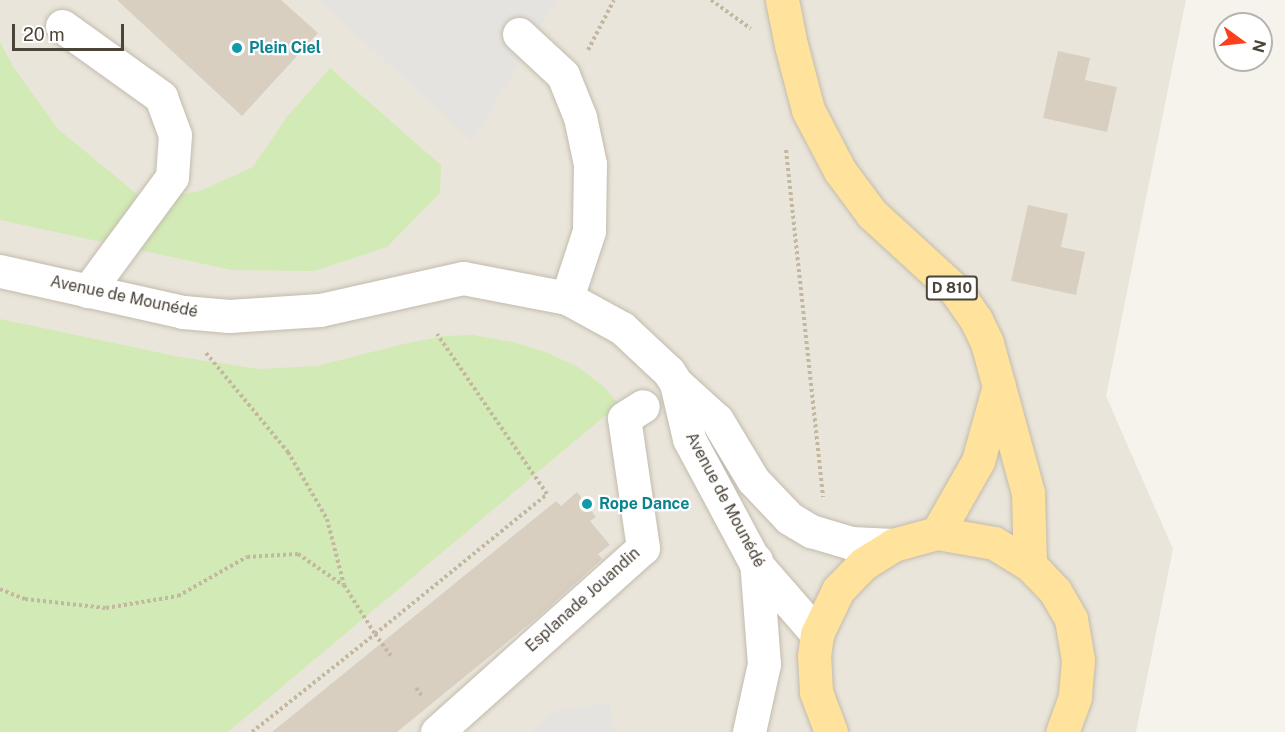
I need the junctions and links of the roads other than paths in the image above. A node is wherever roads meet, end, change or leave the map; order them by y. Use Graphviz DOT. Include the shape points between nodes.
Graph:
graph roads {
  1 [pos="782,0"];
  2 [pos="62,26"];
  3 [pos="519,34"];
  4 [pos="0,271"];
  5 [pos="88,291"];
  6 [pos="567,298"];
  7 [pos="676,383"];
  8 [pos="1000,384"];
  9 [pos="643,406"];
  10 [pos="753,480"];
  11 [pos="937,533"];
  12 [pos="893,545"];
  13 [pos="756,564"];
  14 [pos="1030,565"];
  15 [pos="817,634"];
  16 [pos="437,732"];
  17 [pos="749,732"];
  18 [pos="831,732"];
  19 [pos="1062,732"];
  1 -- 8 [label="main road, D 810" via="808,110 840,171 872,214 956,291 987,343"];
  2 -- 5 [label="street" via="161,98 176,135 172,177"];
  3 -- 6 [label="street" via="563,75 580,117 590,164 589,231"];
  4 -- 5 [label="street, Avenue de Mounédé"];
  5 -- 6 [label="street, Avenue de Mounédé" via="183,312 229,316 320,310 463,278"];
  6 -- 7 [label="street, Avenue de Mounédé" via="622,328"];
  7 -- 10 [label="street, Avenue de Mounédé" via="717,420"];
  7 -- 13 [label="street, Avenue de Mounédé" via="689,439"];
  8 -- 11 [label="main road" via="978,461"];
  8 -- 14 [label="main road, D 810" via="1028,493"];
  9 -- 16 [label="street, Esplanade Jouandin" via="624,418 643,548"];
  10 -- 12 [label="street, Avenue de Mounédé" via="789,518 811,531 851,543"];
  10 -- 13 [label="street"];
  11 -- 12 [label="main road"];
  11 -- 14 [label="main road" via="994,543"];
  12 -- 15 [label="main road" via="863,564 838,590"];
  13 -- 15 [label="street, Avenue de Mounédé"];
  13 -- 17 [label="street" via="764,664"];
  14 -- 19 [label="main road" via="1055,591 1071,619 1078,660 1076,696"];
  15 -- 18 [label="main road" via="816,692"];
}
